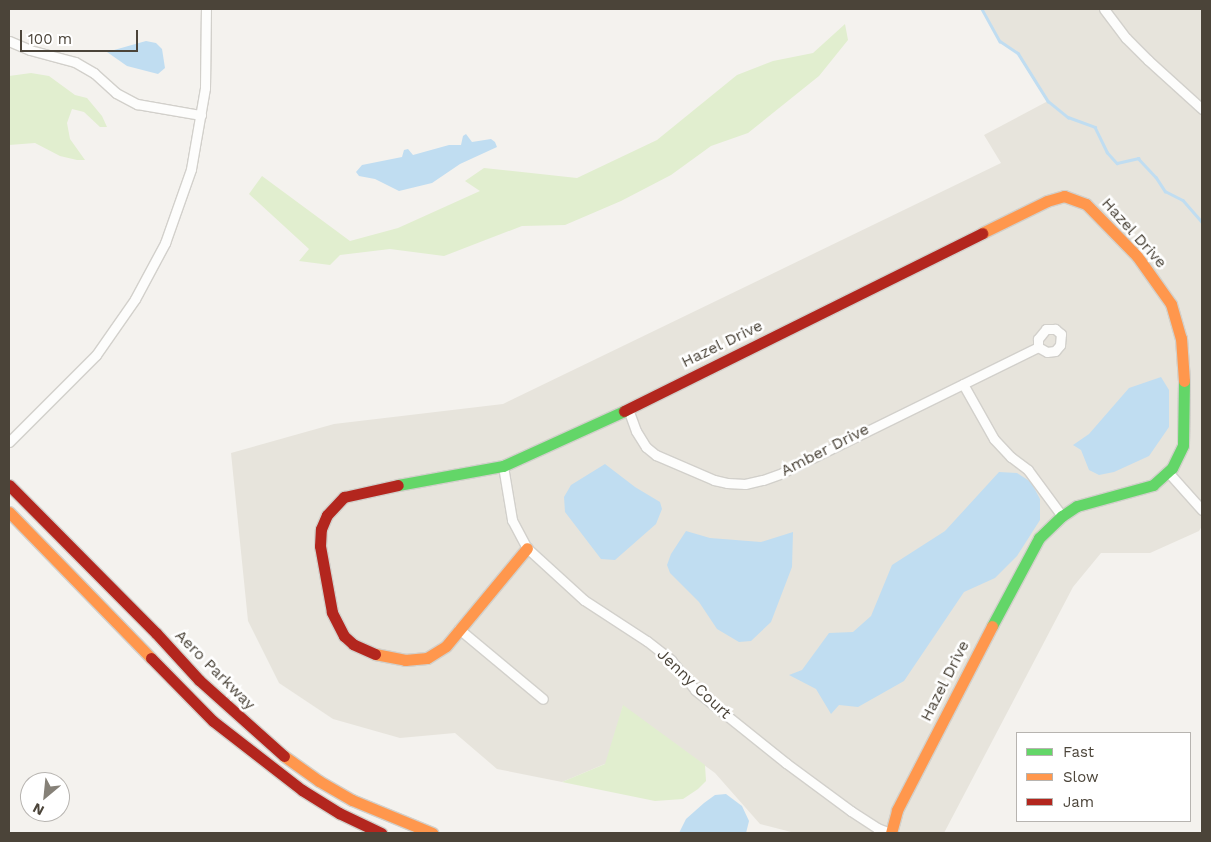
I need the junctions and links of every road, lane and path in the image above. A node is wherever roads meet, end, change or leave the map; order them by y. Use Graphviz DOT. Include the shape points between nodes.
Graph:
graph roads {
  1 [pos="206,9"];
  2 [pos="1104,9"];
  3 [pos="9,41"];
  4 [pos="1202,108"];
  5 [pos="201,114"];
  6 [pos="1038,347"];
  7 [pos="963,384"];
  8 [pos="628,410"];
  9 [pos="9,442"];
  10 [pos="503,466"];
  11 [pos="1168,472"];
  12 [pos="9,485"];
  13 [pos="1202,510"];
  14 [pos="9,512"];
  15 [pos="1062,516"];
  16 [pos="9,526"];
  17 [pos="28,532"];
  18 [pos="526,548"];
  19 [pos="459,630"];
  20 [pos="543,699"];
  21 [pos="381,833"];
  22 [pos="432,833"];
  23 [pos="890,833"];
  1 -- 5 [label="street" via="206,63"];
  2 -- 4 [label="street" via="1126,38"];
  3 -- 5 [label="street" via="75,62 94,73 116,93 137,104"];
  5 -- 9 [label="street" via="191,170 175,217 135,299 96,355"];
  6 -- 7 [label="street, Amber Drive"];
  7 -- 8 [label="street, Amber Drive" via="782,472 745,484 714,480 656,455 646,447 636,431"];
  7 -- 15 [label="street" via="994,439 1028,470"];
  8 -- 10 [label="street, Hazel Drive"];
  8 -- 11 [label="street, Hazel Drive" via="1047,201 1064,196 1086,204 1137,256 1170,304 1181,338 1184,375 1182,445"];
  10 -- 18 [label="street" via="512,520"];
  10 -- 19 [label="street, Hazel Drive" via="344,497 335,505 321,529 320,546 332,612 338,627 353,644 372,654 416,660 437,654"];
  11 -- 13 [label="street"];
  11 -- 15 [label="street, Hazel Drive" via="1152,486 1077,506"];
  12 -- 22 [label="street, Aero Parkway" via="199,680 286,758 352,800"];
  14 -- 17 [label="street"];
  15 -- 23 [label="street, Hazel Drive" via="1039,538 1013,585 897,810"];
  16 -- 17 [label="street"];
  17 -- 21 [label="street" via="213,721 302,790 339,813"];
  18 -- 19 [label="street, Hazel Drive"];
  18 -- 23 [label="street, Jenny Court" via="606,617 647,641 671,660 695,690 786,763 850,811"];
  19 -- 20 [label="street"];
}
